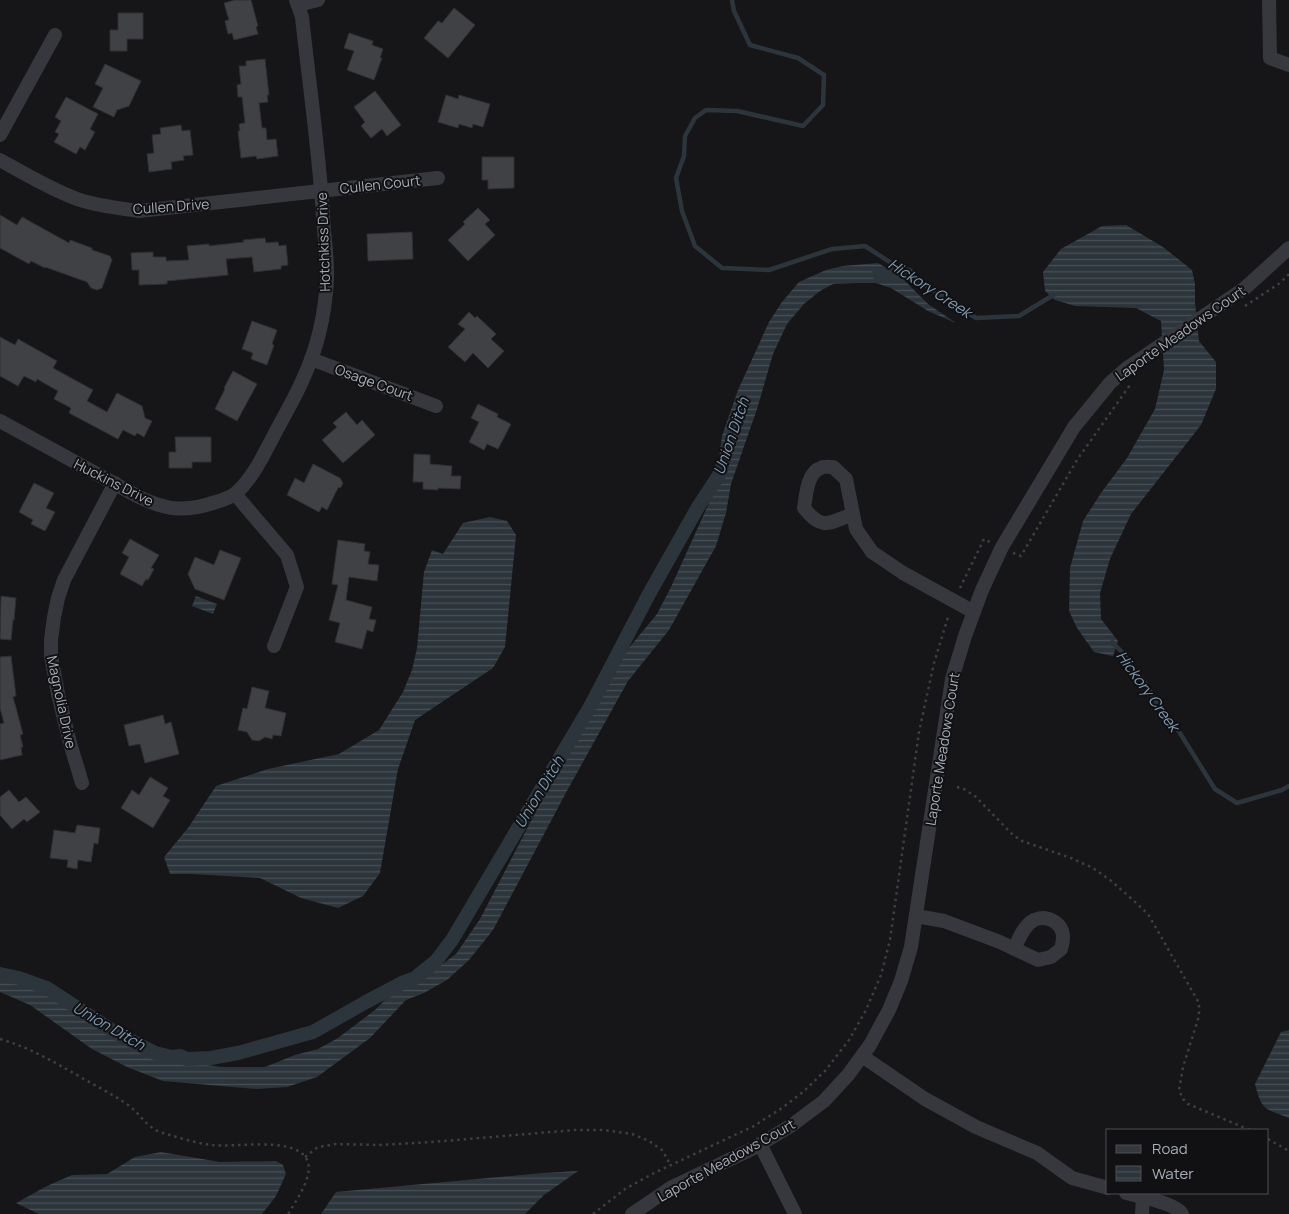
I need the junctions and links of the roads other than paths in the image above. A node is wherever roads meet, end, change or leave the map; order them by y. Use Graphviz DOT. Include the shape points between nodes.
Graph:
graph roads {
  1 [pos="318,0"];
  2 [pos="1269,0"];
  3 [pos="297,2"];
  4 [pos="55,35"];
  5 [pos="1289,65"];
  6 [pos="0,135"];
  7 [pos="0,160"];
  8 [pos="438,178"];
  9 [pos="321,190"];
  10 [pos="1289,248"];
  11 [pos="311,359"];
  12 [pos="436,406"];
  13 [pos="0,421"];
  14 [pos="115,483"];
  15 [pos="235,494"];
  16 [pos="853,514"];
  17 [pos="974,612"];
  18 [pos="274,646"];
  19 [pos="82,782"];
  20 [pos="916,916"];
  21 [pos="1014,949"];
  22 [pos="862,1056"];
  23 [pos="760,1144"];
  24 [pos="1106,1187"];
  25 [pos="1129,1194"];
  26 [pos="1143,1198"];
  27 [pos="632,1214"];
  28 [pos="795,1214"];
  29 [pos="1142,1214"];
  30 [pos="1182,1214"];
  1 -- 3 [label="street"];
  2 -- 5 [label="street" via="1270,58"];
  3 -- 9 [label="street, Hotchkiss Drive" via="302,17"];
  4 -- 6 [label="street"];
  7 -- 9 [label="street, Cullen Drive" via="78,199 139,211"];
  8 -- 9 [label="street, Cullen Court"];
  9 -- 11 [label="street, Hotchkiss Drive" via="327,278 325,304"];
  10 -- 17 [label="street, Laporte Meadows Court" via="1245,288 1130,374 1110,383 1074,427 1002,548"];
  11 -- 12 [label="street, Osage Court"];
  11 -- 15 [label="street, Hotchkiss Drive" via="263,455"];
  13 -- 14 [label="street, Huckins Drive"];
  14 -- 15 [label="street, Huckins Drive" via="150,503 170,508 203,506"];
  14 -- 19 [label="street, Magnolia Drive" via="64,580 54,617 51,656"];
  15 -- 18 [label="street" via="288,555 297,586"];
  16 -- 17 [label="street" via="856,529 872,552"];
  17 -- 20 [label="street, Laporte Meadows Court" via="952,679"];
  20 -- 21 [label="street" via="944,921"];
  20 -- 22 [label="street, Laporte Meadows Court" via="901,981 889,1010"];
  22 -- 23 [label="street, Laporte Meadows Court" via="824,1101"];
  22 -- 24 [label="street" via="976,1127 1037,1153 1072,1178"];
  23 -- 27 [label="street, Laporte Meadows Court" via="672,1187"];
  23 -- 28 [label="street"];
  25 -- 26 [label="street"];
  26 -- 29 [label="street"];
  26 -- 30 [label="street" via="1164,1203"];
}
